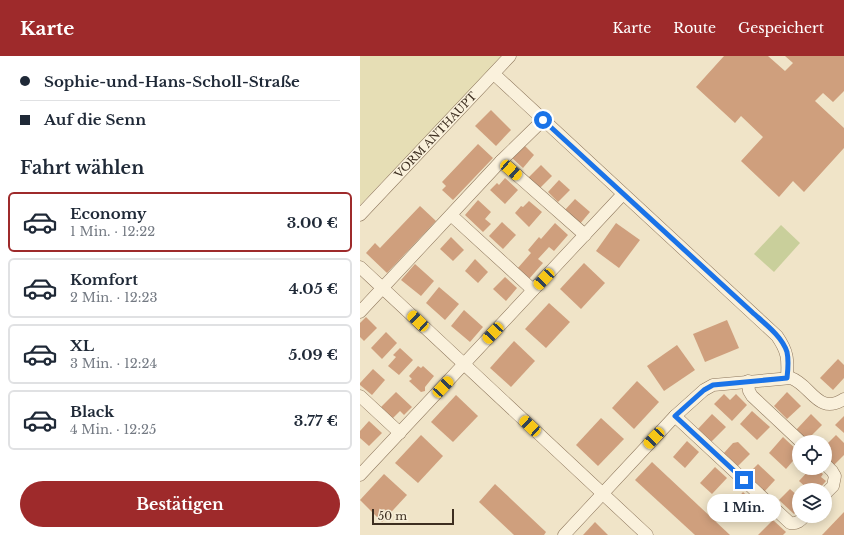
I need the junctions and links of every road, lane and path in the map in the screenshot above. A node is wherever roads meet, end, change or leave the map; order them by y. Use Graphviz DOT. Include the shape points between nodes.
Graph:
graph roads {
  1 [pos="510,56"];
  2 [pos="494,74"];
  3 [pos="543,120"];
  4 [pos="501,161"];
  5 [pos="622,194"];
  6 [pos="360,215"];
  7 [pos="451,215"];
  8 [pos="585,235"];
  9 [pos="360,267"];
  10 [pos="383,288"];
  11 [pos="533,290"];
  12 [pos="360,312"];
  13 [pos="464,364"];
  14 [pos="787,378"];
  15 [pos="748,381"];
  16 [pos="360,396"];
  17 [pos="844,399"];
  18 [pos="675,416"];
  19 [pos="400,433"];
  20 [pos="794,435"];
  21 [pos="832,470"];
  22 [pos="360,475"];
  23 [pos="832,486"];
  24 [pos="602,494"];
  25 [pos="797,523"];
  26 [pos="564,535"];
  27 [pos="647,535"];
  1 -- 2 [label="street, VORM ANTHAUPT"];
  2 -- 3 [label="street"];
  2 -- 6 [label="street, VORM ANTHAUPT"];
  3 -- 4 [label="street"];
  3 -- 5 [label="street"];
  4 -- 7 [label="street"];
  4 -- 8 [label="street"];
  5 -- 8 [label="street"];
  5 -- 14 [label="street" via="777,336 787,352"];
  7 -- 10 [label="street"];
  7 -- 11 [label="street"];
  8 -- 11 [label="street"];
  9 -- 10 [label="street"];
  10 -- 12 [label="street"];
  10 -- 13 [label="street"];
  11 -- 13 [label="street"];
  13 -- 19 [label="street"];
  13 -- 24 [label="street"];
  14 -- 15 [label="street"];
  14 -- 17 [label="street" via="794,379 826,404"];
  15 -- 18 [label="street" via="713,385"];
  15 -- 20 [label="street" via="752,396"];
  16 -- 19 [label="street"];
  18 -- 24 [label="street"];
  18 -- 25 [label="street" via="790,523"];
  19 -- 22 [label="street"];
  21 -- 23 [label="street" via="835,476"];
  24 -- 26 [label="street"];
  24 -- 27 [label="street"];
}
